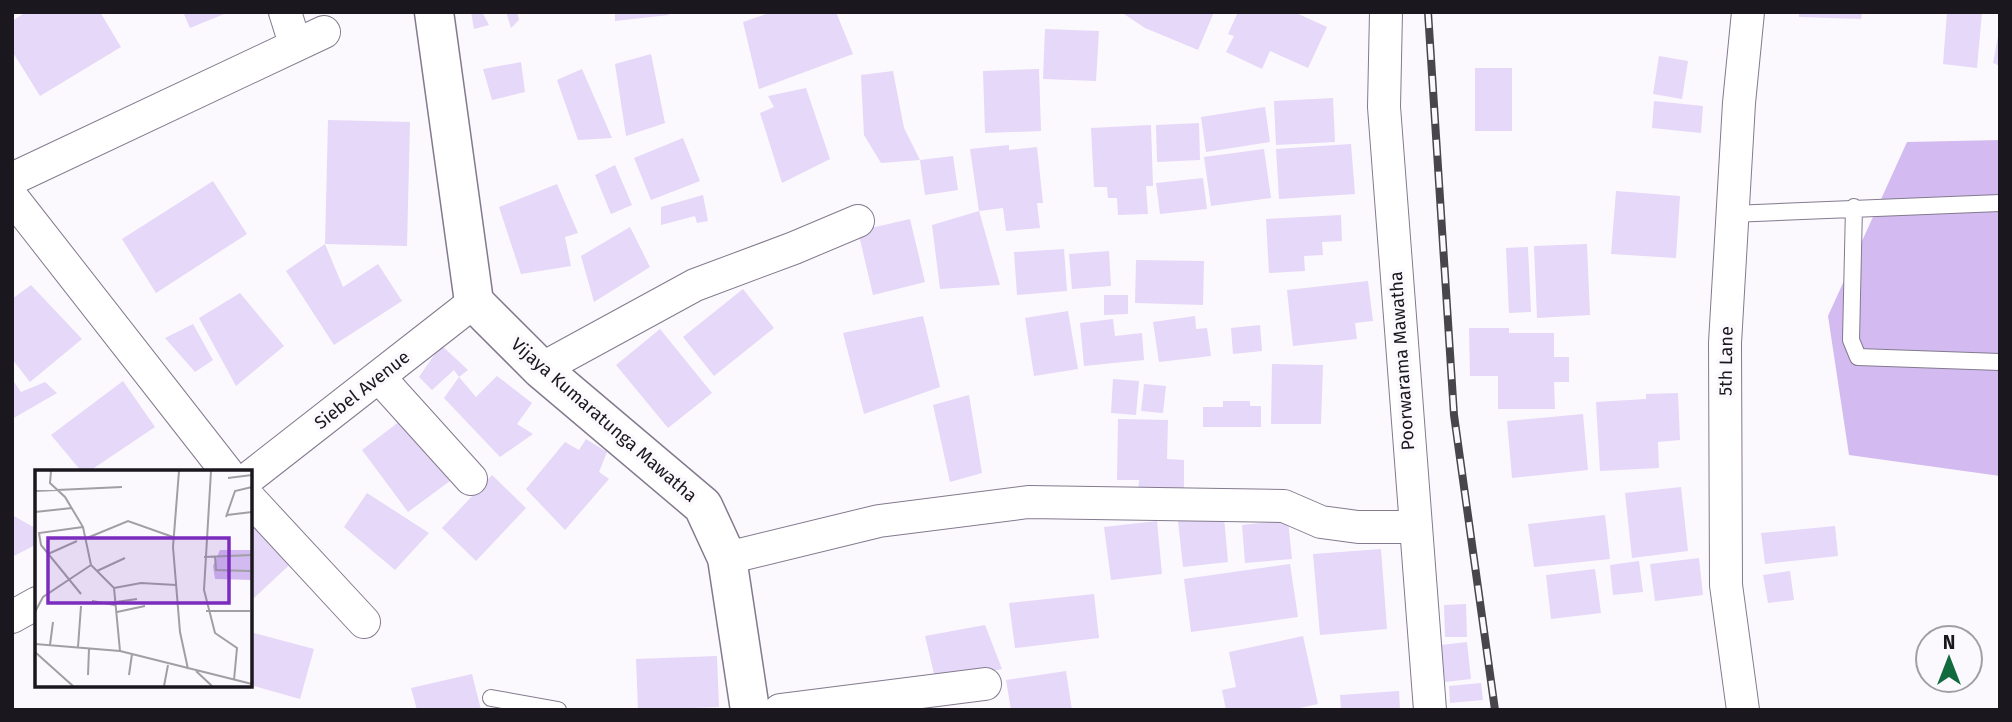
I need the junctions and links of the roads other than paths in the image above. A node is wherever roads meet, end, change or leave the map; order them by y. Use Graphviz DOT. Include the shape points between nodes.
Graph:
graph roads {
  1 [pos="285,12"];
  2 [pos="434,12"];
  3 [pos="1386,12"];
  4 [pos="1748,12"];
  5 [pos="12,179"];
  6 [pos="12,197"];
  7 [pos="2000,203"];
  8 [pos="1854,207"];
  9 [pos="1732,214"];
  10 [pos="858,221"];
  11 [pos="474,302"];
  12 [pos="2000,362"];
  13 [pos="541,369"];
  14 [pos="380,377"];
  15 [pos="225,470"];
  16 [pos="252,475"];
  17 [pos="471,479"];
  18 [pos="252,501"];
  19 [pos="1415,527"];
  20 [pos="727,558"];
  21 [pos="35,604"];
  22 [pos="12,617"];
  23 [pos="364,622"];
  24 [pos="985,684"];
  25 [pos="491,698"];
  26 [pos="558,710"];
  27 [pos="750,710"];
  28 [pos="780,710"];
  29 [pos="1430,710"];
  30 [pos="1744,710"];
  1 -- 5 [label="street" via="309,38"];
  2 -- 11 [label="main road"];
  3 -- 19 [label="street, Poorwarama Mawatha" via="1384,107"];
  4 -- 9 [label="street, 5th Lane"];
  6 -- 15 [label="street"];
  7 -- 8 [label="lane"];
  8 -- 9 [label="lane"];
  8 -- 12 [label="lane" via="1851,340 1858,357"];
  9 -- 30 [label="street, 5th Lane" via="1725,342 1726,585"];
  10 -- 13 [label="street" via="695,285"];
  11 -- 13 [label="main road, Vijaya Kumaratunga Mawatha"];
  11 -- 14 [label="street, Siebel Avenue"];
  13 -- 20 [label="main road, Vijaya Kumaratunga Mawatha" via="703,506"];
  14 -- 16 [label="street, Siebel Avenue"];
  14 -- 17 [label="street"];
  18 -- 23 [label="street"];
  19 -- 20 [label="street" via="1321,522 1284,506 1028,502 879,521"];
  19 -- 29 [label="street, Poorwarama Mawatha"];
  20 -- 27 [label="main road, Vijaya Kumaratunga Mawatha"];
  21 -- 22 [label="street"];
  24 -- 28 [label="street"];
  25 -- 26 [label="lane"];
}
